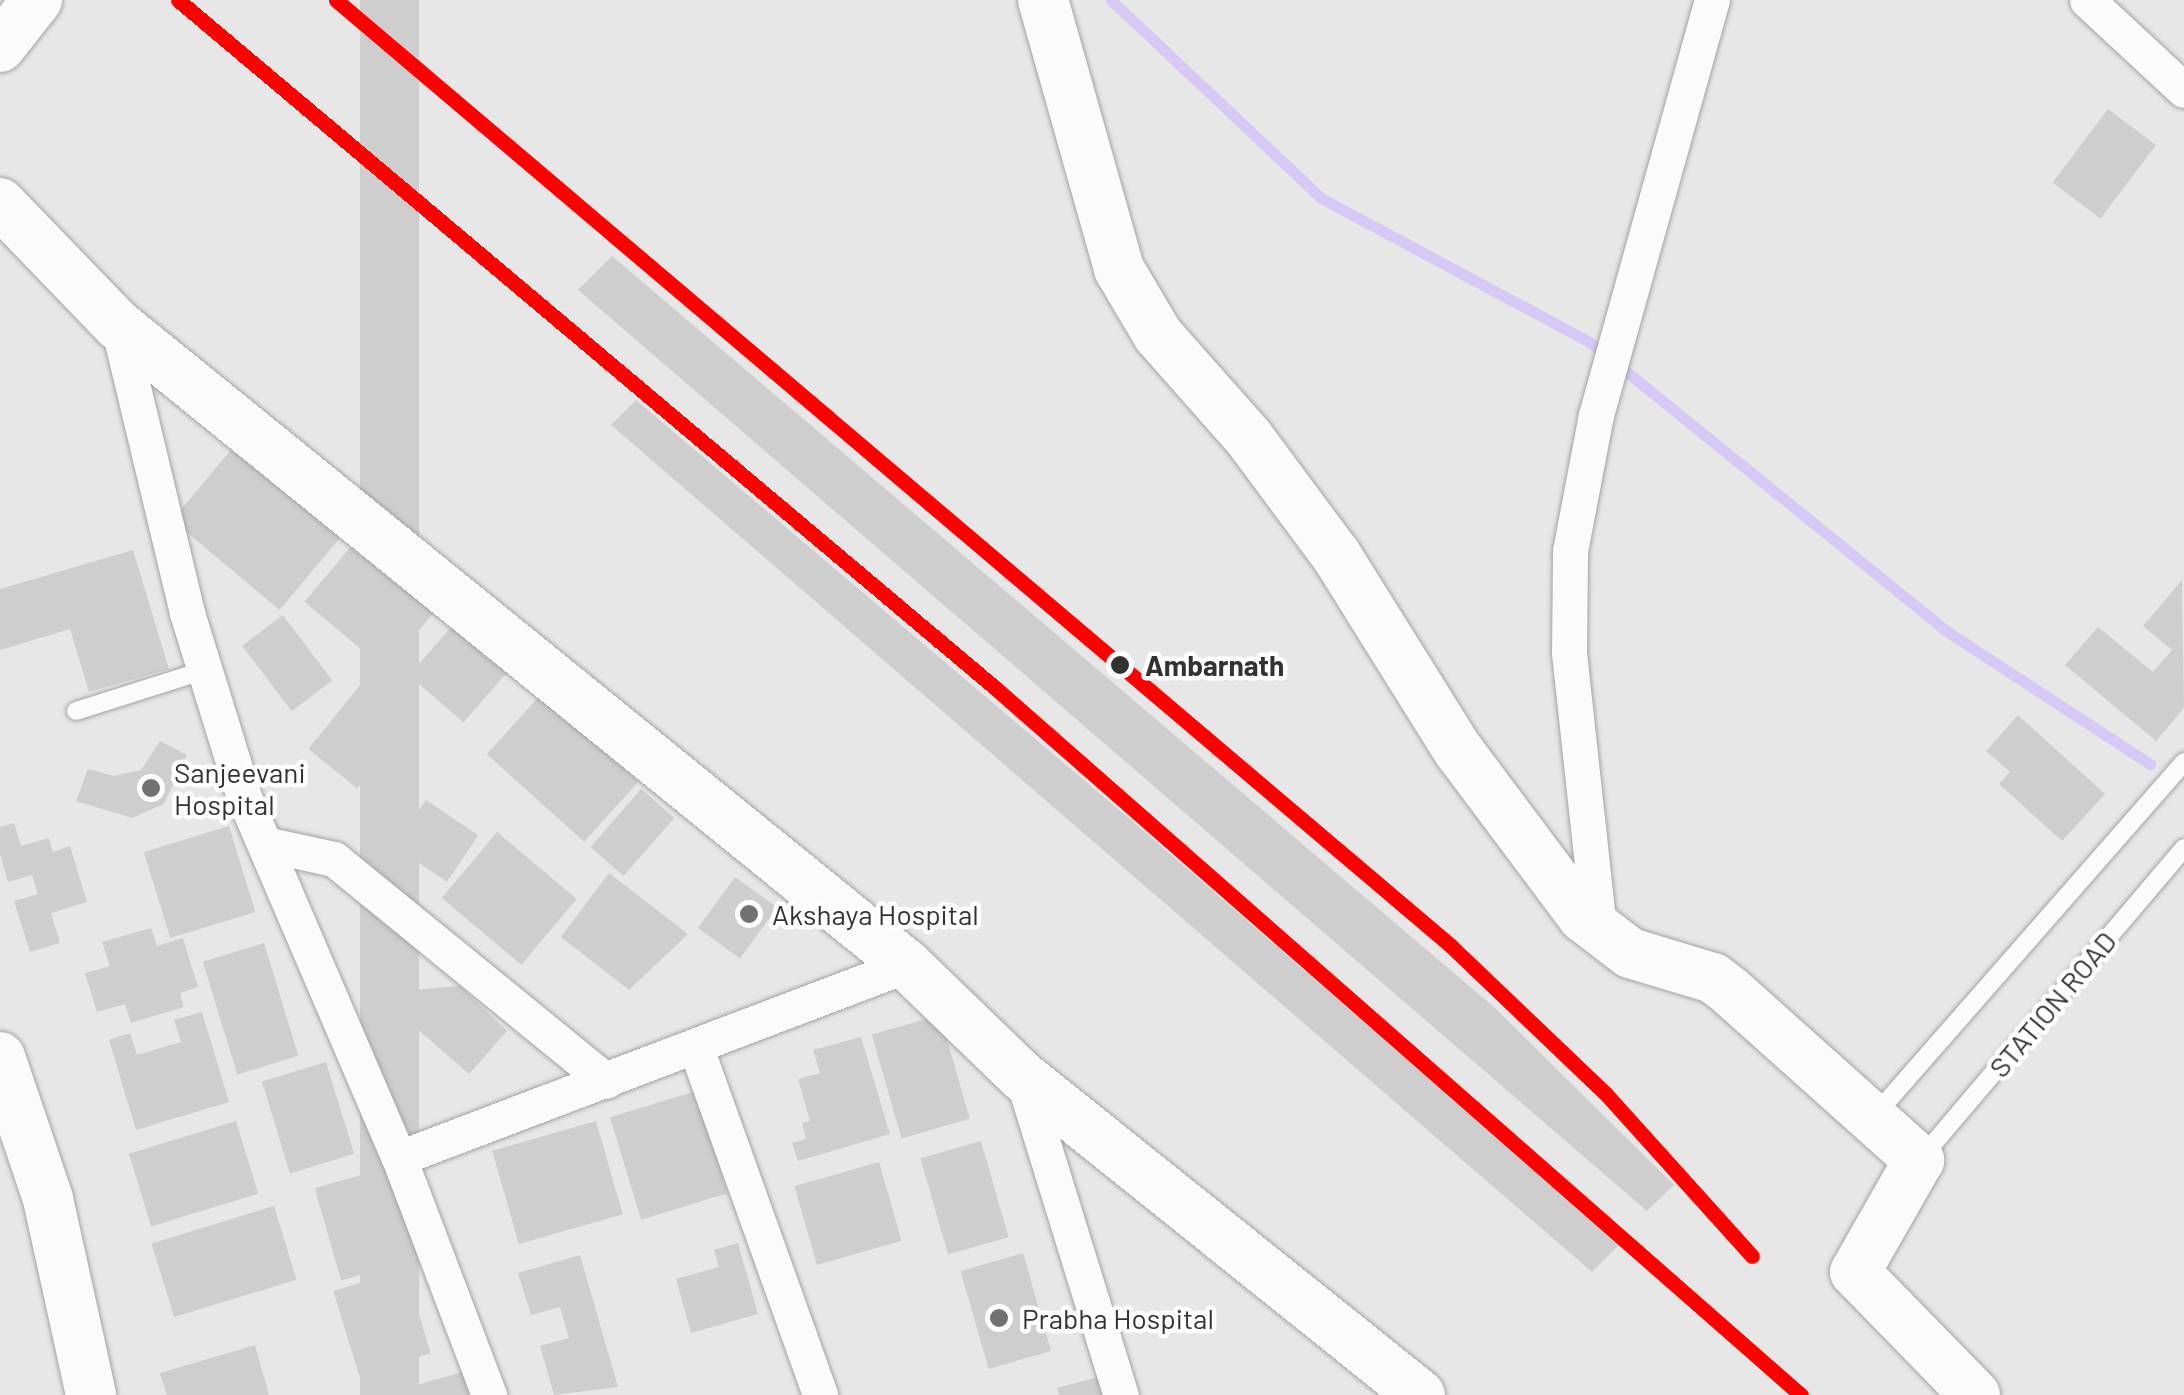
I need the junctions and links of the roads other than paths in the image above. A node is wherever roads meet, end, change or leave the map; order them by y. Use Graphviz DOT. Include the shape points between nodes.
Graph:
graph roads {
  1 [pos="37,0"];
  2 [pos="1044,0"];
  3 [pos="1712,0"];
  4 [pos="2087,0"];
  5 [pos="0,46"];
  6 [pos="2184,90"];
  7 [pos="0,203"];
  8 [pos="118,325"];
  9 [pos="204,670"];
  10 [pos="76,711"];
  11 [pos="2184,762"];
  12 [pos="264,844"];
  13 [pos="2184,848"];
  14 [pos="1599,930"];
  15 [pos="907,965"];
  16 [pos="696,1048"];
  17 [pos="0,1057"];
  18 [pos="1022,1076"];
  19 [pos="606,1082"];
  20 [pos="1872,1118"];
  21 [pos="400,1158"];
  22 [pos="1919,1160"];
  23 [pos="91,1395"];
  24 [pos="489,1395"];
  25 [pos="820,1395"];
  26 [pos="1120,1395"];
  27 [pos="1420,1395"];
  28 [pos="1976,1395"];
  1 -- 5 [label="street"];
  2 -- 14 [label="street" via="1120,268 1158,335 1271,467 1336,555 1458,750"];
  3 -- 14 [label="street" via="1596,415 1570,551 1569,653"];
  4 -- 6 [label="street"];
  7 -- 8 [label="street"];
  8 -- 9 [label="street"];
  8 -- 15 [label="street"];
  9 -- 10 [label="lane"];
  9 -- 12 [label="street"];
  11 -- 20 [label="lane"];
  12 -- 19 [label="street" via="334,859"];
  12 -- 21 [label="street"];
  13 -- 22 [label="lane, STATION ROAD"];
  14 -- 20 [label="street" via="1651,962 1713,978"];
  15 -- 16 [label="street"];
  15 -- 18 [label="street"];
  16 -- 19 [label="street"];
  16 -- 25 [label="street"];
  17 -- 23 [label="street" via="48,1198"];
  18 -- 26 [label="street"];
  18 -- 27 [label="street"];
  19 -- 21 [label="street"];
  20 -- 22 [label="street"];
  21 -- 24 [label="street"];
  22 -- 28 [label="street" via="1855,1272"];
}
